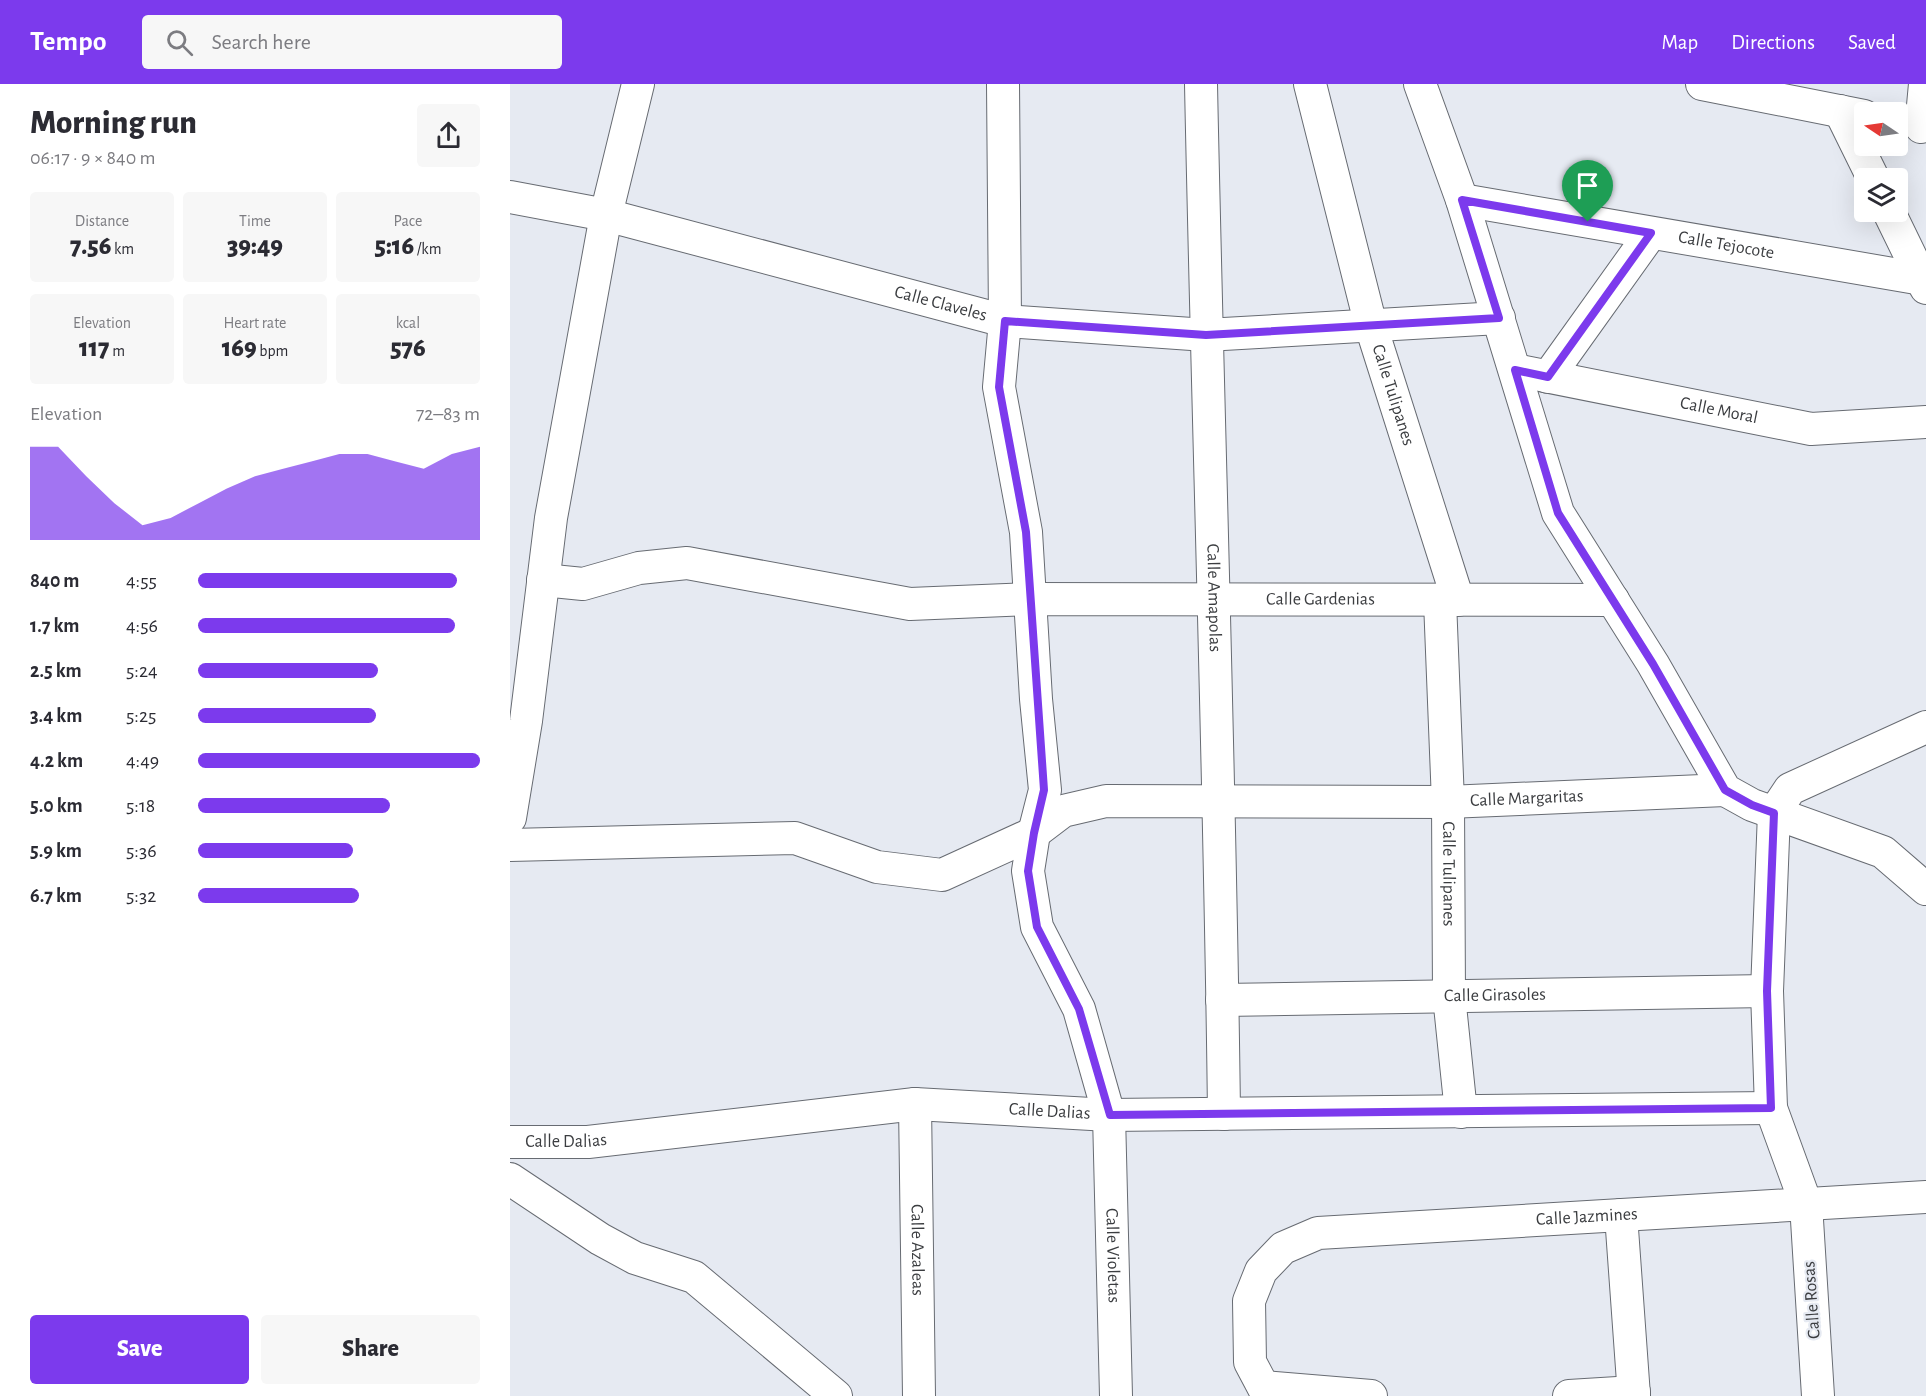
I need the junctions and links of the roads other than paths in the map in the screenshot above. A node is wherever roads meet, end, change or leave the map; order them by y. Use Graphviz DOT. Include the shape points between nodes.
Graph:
graph roads {
  1 [pos="638,84"];
  2 [pos="1003,84"];
  3 [pos="1201,84"];
  4 [pos="1310,84"];
  5 [pos="1420,84"];
  6 [pos="1702,84"];
  7 [pos="1925,84"];
  8 [pos="1852,114"];
  9 [pos="1915,126"];
  10 [pos="1870,168"];
  11 [pos="510,196"];
  12 [pos="1462,200"];
  13 [pos="606,215"];
  14 [pos="1894,222"];
  15 [pos="1651,233"];
  16 [pos="1924,283"];
  17 [pos="1499,318"];
  18 [pos="1005,321"];
  19 [pos="1371,326"];
  20 [pos="1206,335"];
  21 [pos="1515,370"];
  22 [pos="1548,377"];
  23 [pos="1926,422"];
  24 [pos="543,580"];
  25 [pos="1030,599"];
  26 [pos="1215,600"];
  27 [pos="1613,600"];
  28 [pos="1449,601"];
  29 [pos="521,664"];
  30 [pos="1926,727"];
  31 [pos="1725,790"];
  32 [pos="1219,801"];
  33 [pos="1448,802"];
  34 [pos="1774,813"];
  35 [pos="510,818"];
  36 [pos="1034,833"];
  37 [pos="510,845"];
  38 [pos="1926,889"];
  39 [pos="1767,991"];
  40 [pos="1449,996"];
  41 [pos="1222,1000"];
  42 [pos="915,1104"];
  43 [pos="1771,1108"];
  44 [pos="1461,1112"];
  45 [pos="1224,1114"];
  46 [pos="1110,1115"];
  47 [pos="510,1143"];
  48 [pos="510,1179"];
  49 [pos="1926,1197"];
  50 [pos="1806,1204"];
  51 [pos="1621,1215"];
  52 [pos="1266,1392"];
  53 [pos="1634,1394"];
  54 [pos="836,1396"];
  55 [pos="919,1396"];
  56 [pos="1116,1396"];
  57 [pos="1371,1396"];
  58 [pos="1569,1396"];
  59 [pos="1818,1396"];
  1 -- 13 [label="street"];
  2 -- 18 [label="street, Calle Violetas"];
  3 -- 20 [label="street, Calle Amapolas"];
  4 -- 19 [label="street, Calle Tulipanes"];
  5 -- 12 [label="street"];
  6 -- 8 [label="street"];
  7 -- 9 [label="street"];
  8 -- 10 [label="street"];
  11 -- 13 [label="street, Calle Claveles"];
  12 -- 15 [label="street, Calle Tejocote"];
  12 -- 17 [label="street"];
  13 -- 18 [label="street, Calle Claveles"];
  13 -- 24 [label="street"];
  14 -- 16 [label="street"];
  15 -- 16 [label="street, Calle Tejocote"];
  15 -- 22 [label="street"];
  17 -- 19 [label="street, Calle Claveles"];
  17 -- 21 [label="street"];
  18 -- 20 [label="street, Calle Claveles"];
  18 -- 25 [label="street, Calle Violetas" via="999,387 1026,532"];
  19 -- 20 [label="street, Calle Claveles"];
  19 -- 28 [label="street, Calle Tulipanes"];
  20 -- 26 [label="street, Calle Amapolas"];
  21 -- 22 [label="street, Calle Moral"];
  21 -- 27 [label="street" via="1558,513"];
  22 -- 23 [label="street, Calle Moral" via="1811,429"];
  24 -- 25 [label="street, Calle Gardenias" via="583,584 639,568 687,563 910,604"];
  24 -- 29 [label="street"];
  25 -- 26 [label="street, Calle Gardenias"];
  25 -- 36 [label="street, Calle Violetas" via="1044,790"];
  26 -- 28 [label="street, Calle Gardenias"];
  26 -- 32 [label="street, Calle Amapolas"];
  27 -- 28 [label="street, Calle Gardenias"];
  27 -- 31 [label="street"];
  28 -- 33 [label="street, Calle Tulipanes"];
  29 -- 35 [label="street"];
  30 -- 34 [label="street" via="1790,789"];
  31 -- 33 [label="street, Calle Margaritas"];
  31 -- 34 [label="street"];
  32 -- 33 [label="street, Calle Margaritas"];
  32 -- 36 [label="street, Calle Margaritas" via="1106,801 1063,811"];
  32 -- 41 [label="street, Calle Amapolas"];
  33 -- 40 [label="street, Calle Tulipanes"];
  34 -- 38 [label="street" via="1883,852"];
  34 -- 39 [label="street, Calle Rosas"];
  36 -- 37 [label="street, Calle Margaritas" via="942,875 877,867 795,838"];
  36 -- 46 [label="street, Calle Violetas" via="1028,871 1037,927 1079,1009"];
  39 -- 40 [label="street, Calle Girasoles"];
  39 -- 43 [label="street, Calle Rosas"];
  40 -- 41 [label="street, Calle Girasoles"];
  40 -- 44 [label="street, Calle Tulipanes"];
  41 -- 45 [label="street, Calle Amapolas"];
  42 -- 46 [label="street, Calle Dalias"];
  42 -- 47 [label="street, Calle Dalias" via="588,1143"];
  42 -- 55 [label="street, Calle Azaleas"];
  43 -- 44 [label="street, Calle Dalias"];
  43 -- 50 [label="street, Calle Rosas"];
  44 -- 45 [label="street, Calle Dalias"];
  45 -- 46 [label="street, Calle Dalias"];
  46 -- 56 [label="street, Calle Violetas"];
  48 -- 54 [label="street" via="635,1258 694,1277"];
  49 -- 50 [label="street, Calle Jazmines"];
  50 -- 51 [label="street, Calle Jazmines"];
  50 -- 59 [label="street, Calle Rosas"];
  51 -- 52 [label="street, Calle Jazmines" via="1318,1233 1282,1248 1261,1271 1249,1301 1250,1362"];
  51 -- 53 [label="street"];
  52 -- 57 [label="street"];
  53 -- 58 [label="street"];
}
